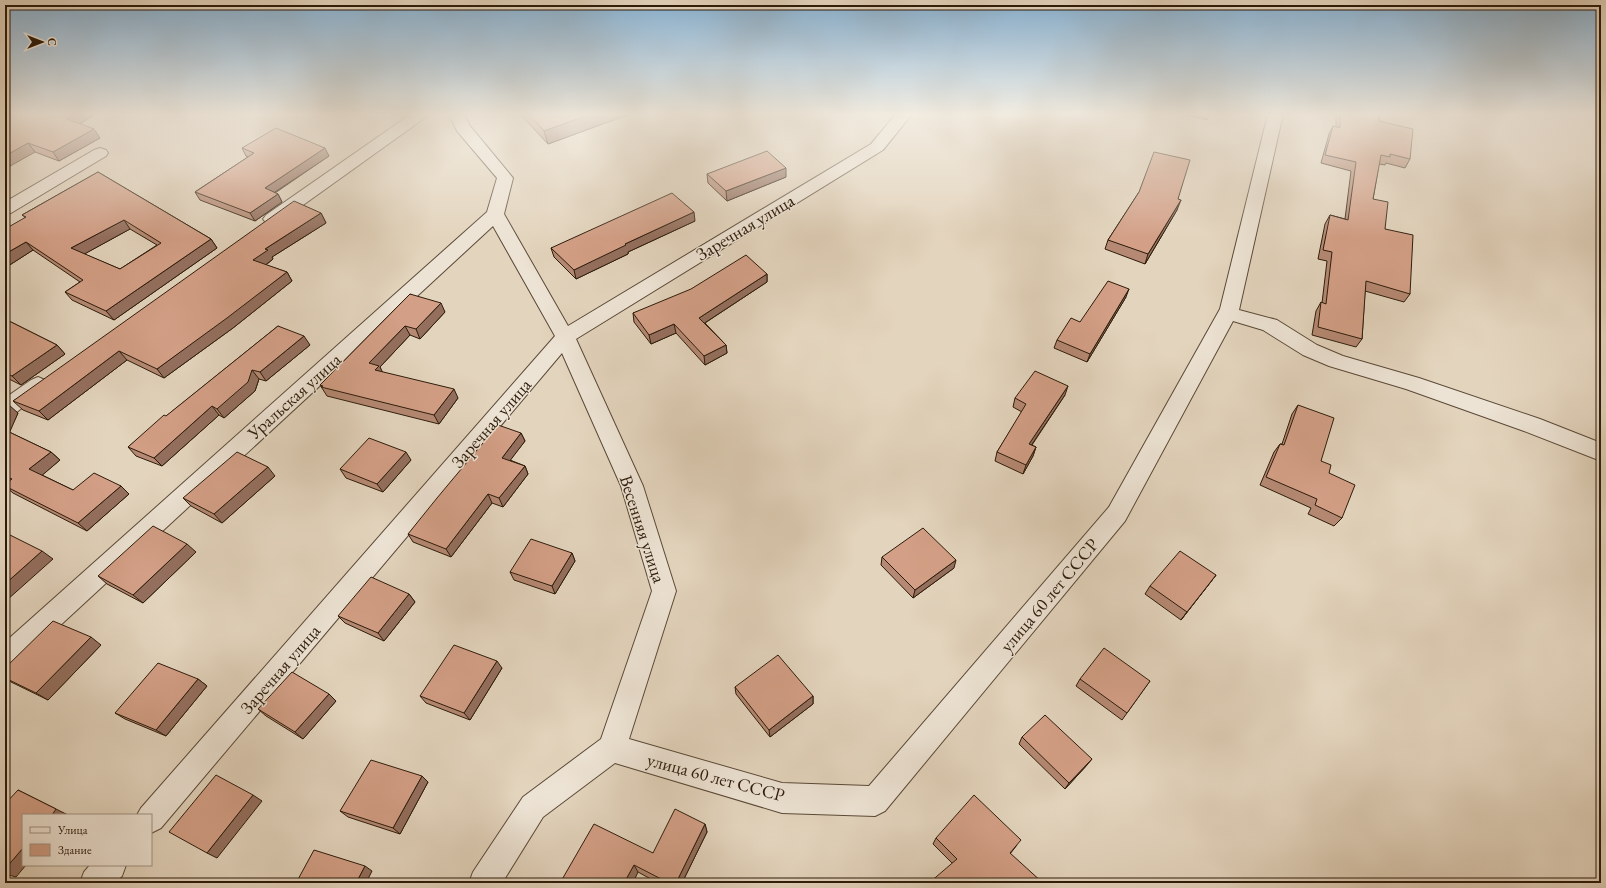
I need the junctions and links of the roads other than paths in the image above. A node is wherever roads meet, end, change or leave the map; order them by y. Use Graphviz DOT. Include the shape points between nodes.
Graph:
graph roads {
  1 [pos="96,155"];
  2 [pos="362,155"];
  3 [pos="486,155"];
  4 [pos="863,155"];
  5 [pos="1265,155"];
  6 [pos="5,209"];
  7 [pos="495,214"];
  8 [pos="258,229"];
  9 [pos="1228,313"];
  10 [pos="565,337"];
  11 [pos="50,376"];
  12 [pos="5,409"];
  13 [pos="1601,452"];
  14 [pos="5,659"];
  15 [pos="612,748"];
  16 [pos="152,817"];
  17 [pos="110,866"];
  18 [pos="95,883"];
  19 [pos="484,883"];
  1 -- 6 [label="street"];
  2 -- 8 [label="street"];
  3 -- 7 [label="street" via="505,178"];
  4 -- 10 [label="street, Заречная улица"];
  5 -- 9 [label="street, улица 60 лет СССР"];
  7 -- 10 [label="street, Весенняя улица"];
  7 -- 14 [label="street, Уральская улица"];
  9 -- 13 [label="street" via="1270,325 1310,350 1336,361 1419,386"];
  9 -- 15 [label="street, улица 60 лет СССР" via="1117,514 875,801 782,798"];
  10 -- 15 [label="street, Весенняя улица" via="632,486 664,591"];
  10 -- 16 [label="street, Заречная улица"];
  11 -- 12 [label="street"];
  15 -- 19 [label="street" via="533,807"];
  17 -- 18 [label="street"];
}
